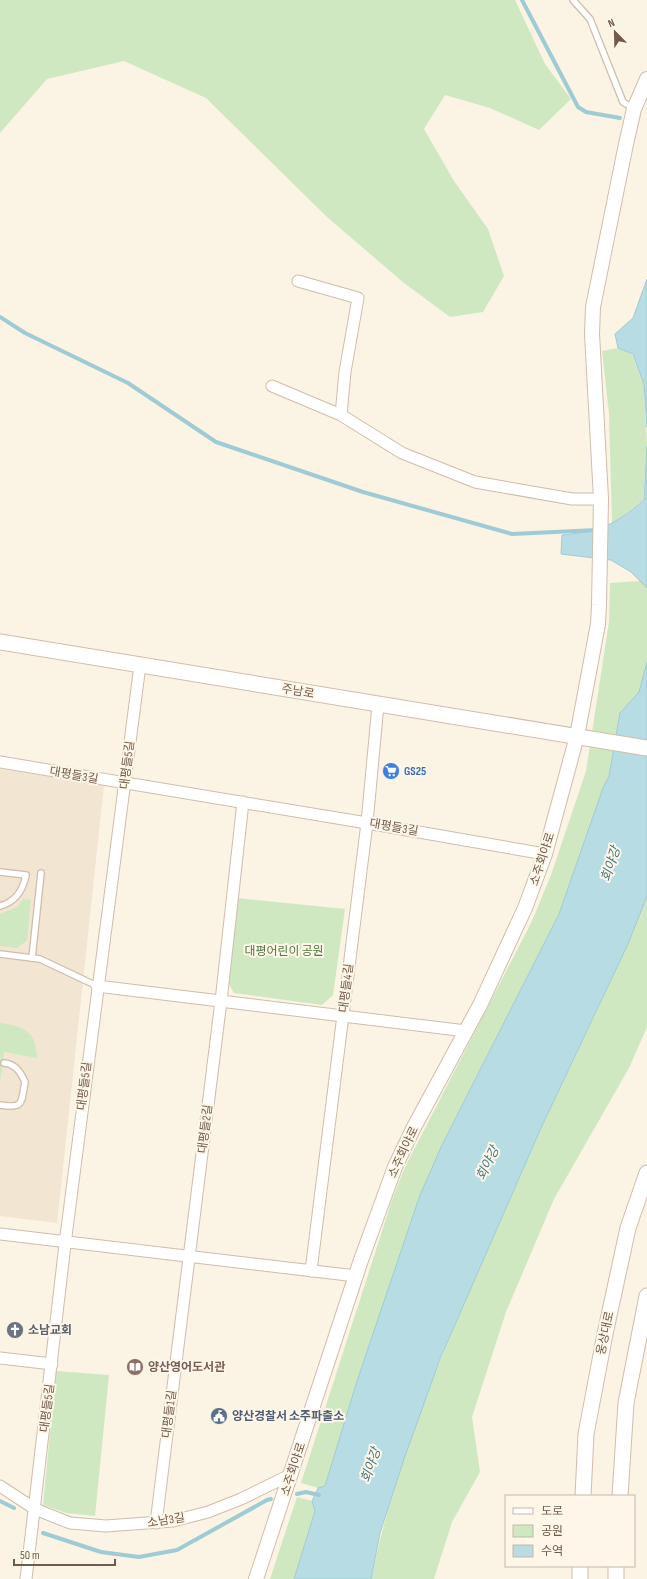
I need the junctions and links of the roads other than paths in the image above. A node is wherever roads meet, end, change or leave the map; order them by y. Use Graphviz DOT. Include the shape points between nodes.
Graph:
graph roads {
  1 [pos="573,0"];
  2 [pos="647,79"];
  3 [pos="634,109"];
  4 [pos="298,281"];
  5 [pos="272,386"];
  6 [pos="341,415"];
  7 [pos="600,502"];
  8 [pos="0,642"];
  9 [pos="140,665"];
  10 [pos="378,705"];
  11 [pos="577,736"];
  12 [pos="647,748"];
  13 [pos="0,762"];
  14 [pos="124,784"];
  15 [pos="243,802"];
  16 [pos="367,822"];
  17 [pos="545,854"];
  18 [pos="0,872"];
  19 [pos="41,873"];
  20 [pos="0,906"];
  21 [pos="0,954"];
  22 [pos="32,958"];
  23 [pos="97,986"];
  24 [pos="221,1002"];
  25 [pos="342,1016"];
  26 [pos="466,1031"];
  27 [pos="4,1063"];
  28 [pos="0,1105"];
  29 [pos="647,1173"];
  30 [pos="0,1234"];
  31 [pos="65,1241"];
  32 [pos="188,1257"];
  33 [pos="311,1271"];
  34 [pos="356,1276"];
  35 [pos="647,1296"];
  36 [pos="0,1358"];
  37 [pos="52,1364"];
  38 [pos="292,1474"];
  39 [pos="0,1486"];
  40 [pos="583,1495"];
  41 [pos="620,1495"];
  42 [pos="35,1509"];
  43 [pos="156,1523"];
  44 [pos="580,1567"];
  45 [pos="616,1567"];
  46 [pos="26,1579"];
  47 [pos="256,1579"];
  48 [pos="580,1579"];
  49 [pos="616,1579"];
  1 -- 3 [label="lane" via="590,19 623,102"];
  2 -- 3 [label="street, 소주회야로"];
  3 -- 7 [label="street, 소주회야로" via="593,307"];
  4 -- 6 [label="street" via="358,298 345,372"];
  5 -- 6 [label="street"];
  6 -- 7 [label="street" via="402,452 475,482"];
  7 -- 11 [label="street, 소주회야로" via="598,624"];
  8 -- 9 [label="main road, 주남로"];
  9 -- 10 [label="main road, 주남로"];
  9 -- 14 [label="street, 대평들5길"];
  10 -- 11 [label="main road, 주남로"];
  10 -- 16 [label="street, 대평들4길"];
  11 -- 12 [label="main road, 주남로"];
  11 -- 17 [label="street, 소주회야로"];
  13 -- 14 [label="street, 대평들3길"];
  14 -- 15 [label="street, 대평들3길"];
  14 -- 23 [label="street, 대평들5길"];
  15 -- 16 [label="street, 대평들3길"];
  15 -- 24 [label="street"];
  16 -- 17 [label="street, 대평들3길"];
  16 -- 25 [label="street, 대평들4길"];
  17 -- 26 [label="street, 소주회야로" via="525,908"];
  18 -- 20 [label="lane" via="26,875 18,896"];
  19 -- 22 [label="lane"];
  21 -- 22 [label="lane"];
  22 -- 23 [label="lane" via="40,959"];
  23 -- 24 [label="street"];
  23 -- 31 [label="street, 대평들5길"];
  24 -- 25 [label="street"];
  24 -- 32 [label="street, 대평들2길"];
  25 -- 26 [label="street"];
  25 -- 33 [label="street, 대평들4길"];
  26 -- 34 [label="street, 소주회야로" via="394,1167"];
  27 -- 28 [label="lane" via="17,1068 25,1082 18,1106"];
  29 -- 40 [label="main road, 웅상대로" via="628,1228 605,1334 586,1434"];
  30 -- 31 [label="street"];
  31 -- 32 [label="street"];
  31 -- 37 [label="street, 대평들5길"];
  32 -- 33 [label="street"];
  32 -- 43 [label="street, 대평들1길"];
  33 -- 34 [label="street"];
  34 -- 38 [label="street, 소주회야로"];
  35 -- 41 [label="main road" via="626,1403"];
  36 -- 37 [label="street"];
  37 -- 42 [label="street, 대평들5길"];
  38 -- 43 [label="street, 소남3길" via="208,1512"];
  38 -- 47 [label="street, 소주회야로"];
  39 -- 42 [label="street, 소남3길"];
  42 -- 43 [label="street, 소남3길" via="70,1523 106,1526"];
  42 -- 46 [label="street"];
  44 -- 48 [label="main road"];
  45 -- 49 [label="main road"];
}
